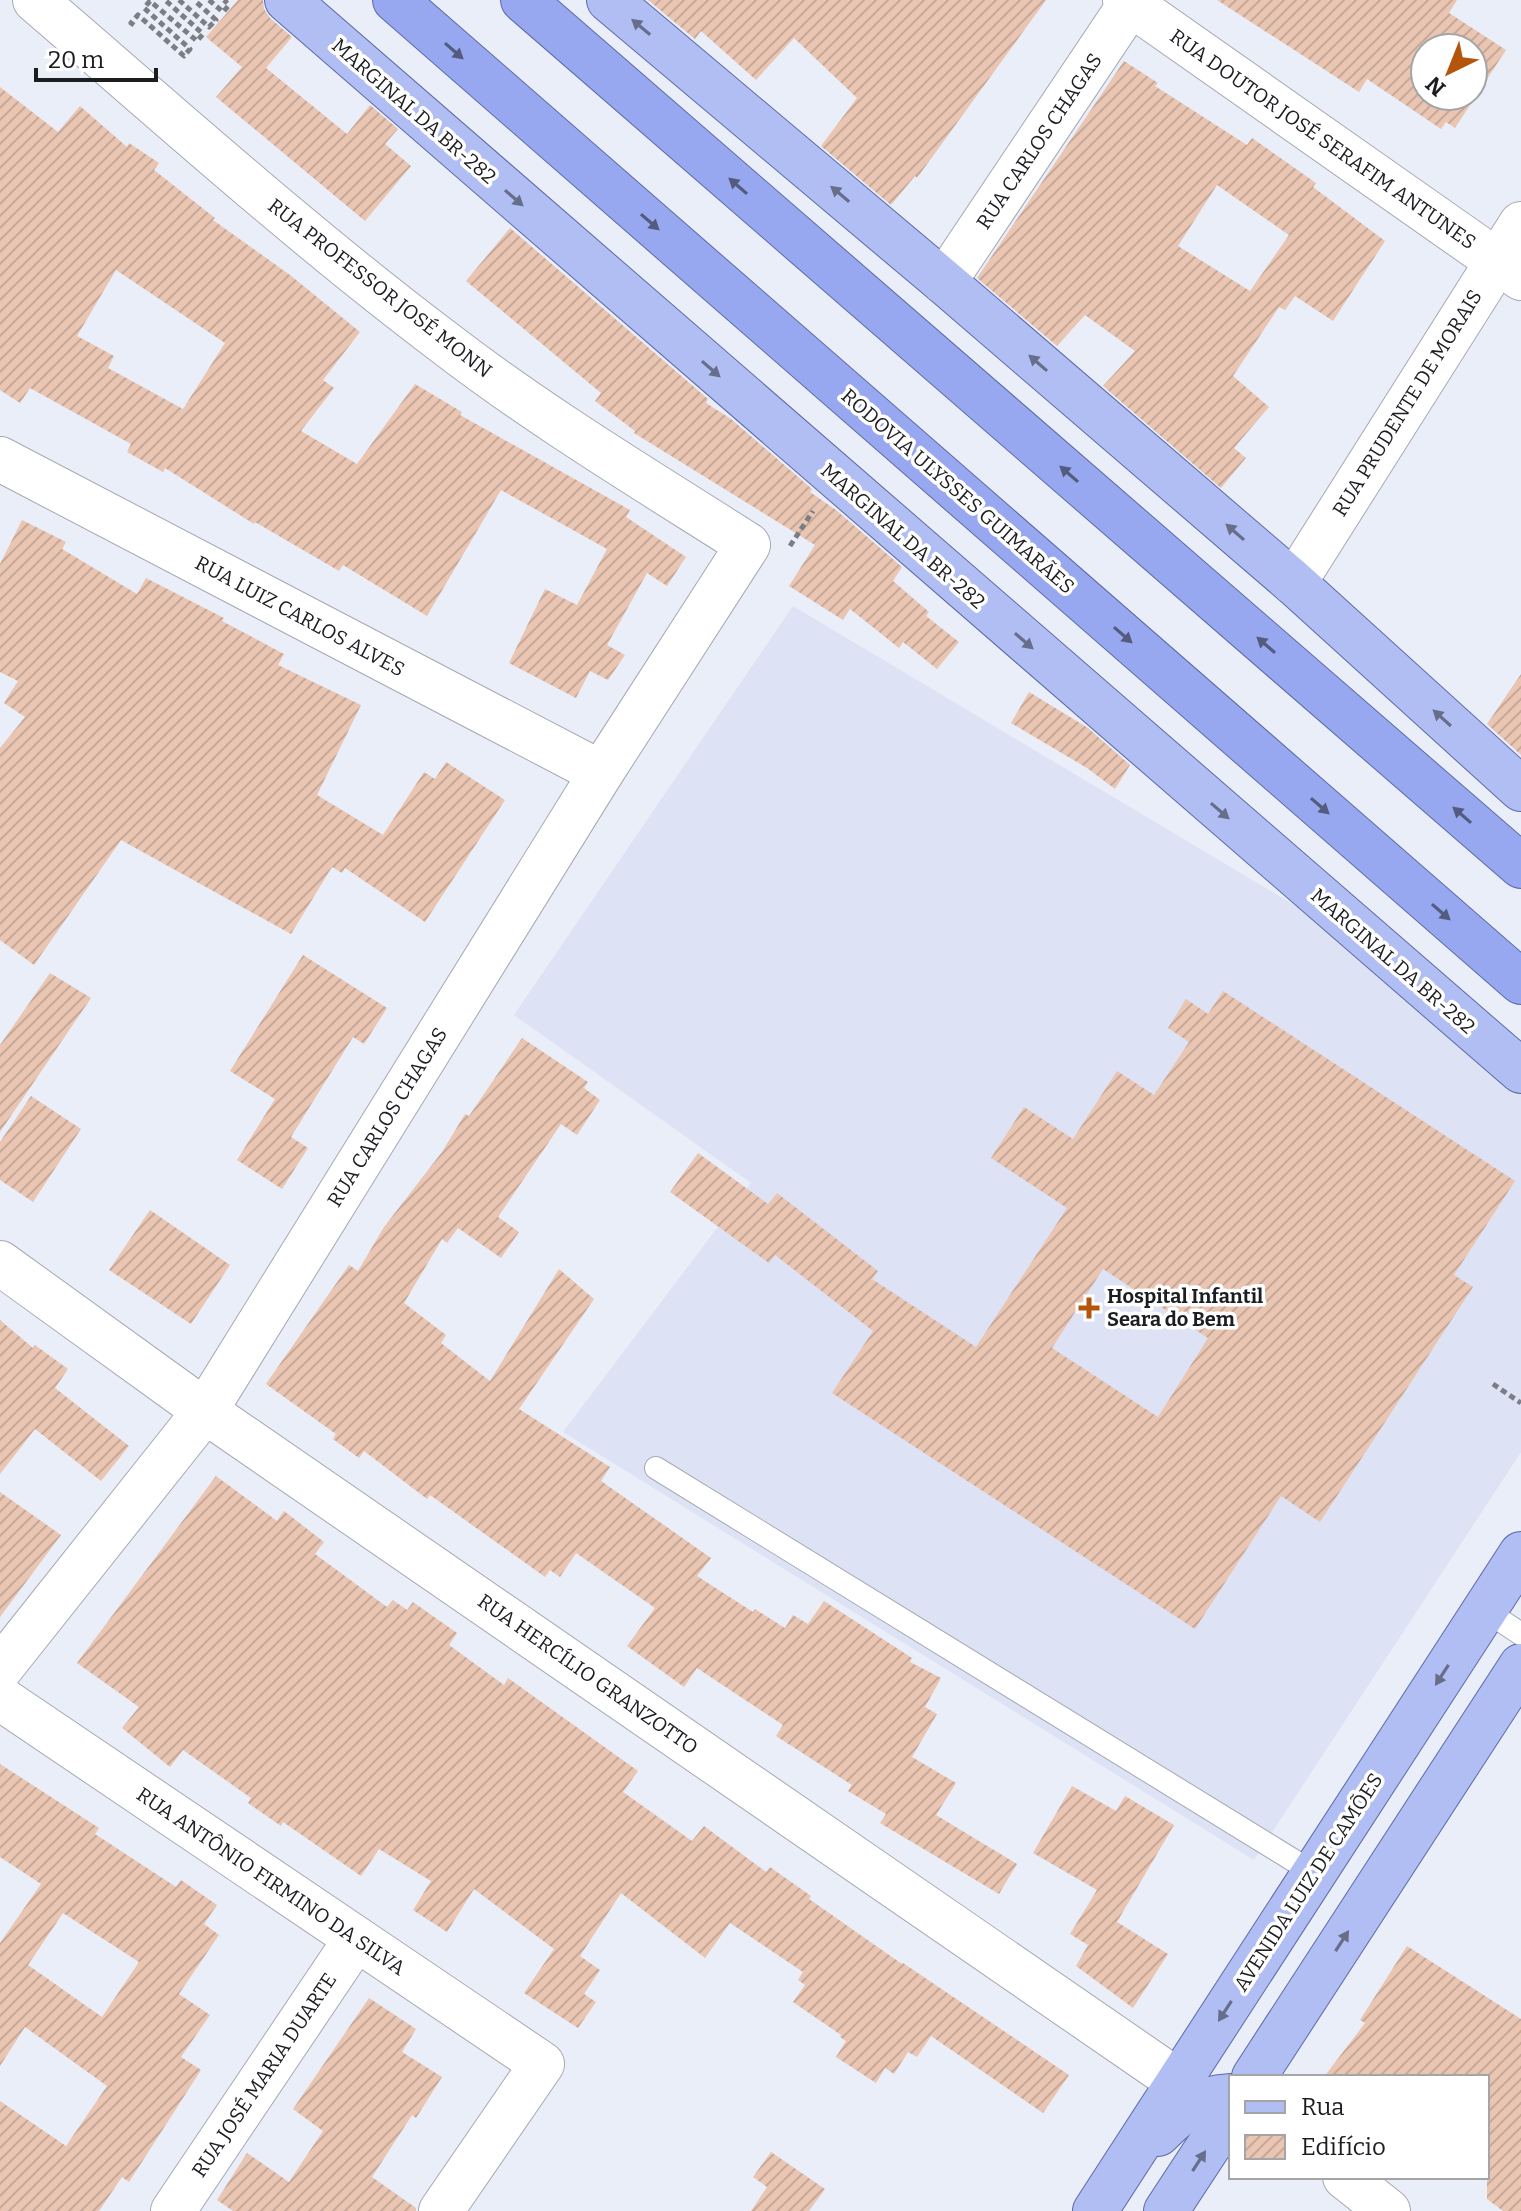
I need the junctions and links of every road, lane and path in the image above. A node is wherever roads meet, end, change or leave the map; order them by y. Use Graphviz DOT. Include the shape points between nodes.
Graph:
graph roads {
  1 [pos="35,0"];
  2 [pos="165,0"];
  3 [pos="179,0"];
  4 [pos="194,0"];
  5 [pos="209,0"];
  6 [pos="224,0"];
  7 [pos="287,0"];
  8 [pos="395,0"];
  9 [pos="523,0"];
  10 [pos="609,0"];
  11 [pos="1130,1"];
  12 [pos="143,33"];
  13 [pos="1521,224"];
  14 [pos="1509,270"];
  15 [pos="944,282"];
  16 [pos="0,459"];
  17 [pos="836,477"];
  18 [pos="748,545"];
  19 [pos="1294,583"];
  20 [pos="601,773"];
  21 [pos="1521,789"];
  22 [pos="1521,866"];
  23 [pos="1521,982"];
  24 [pos="1521,1071"];
  25 [pos="0,1263"];
  26 [pos="1493,1384"];
  27 [pos="1521,1403"];
  28 [pos="205,1411"];
  29 [pos="656,1468"];
  30 [pos="1521,1554"];
  31 [pos="1485,1610"];
  32 [pos="1521,1634"];
  33 [pos="1521,1666"];
  34 [pos="0,1669"];
  35 [pos="0,1698"];
  36 [pos="1314,1873"];
  37 [pos="356,1939"];
  38 [pos="1284,2030"];
  39 [pos="1255,2075"];
  40 [pos="1179,2082"];
  41 [pos="1229,2096"];
  42 [pos="1229,2115"];
  43 [pos="1348,2179"];
  44 [pos="173,2211"];
  45 [pos="441,2211"];
  46 [pos="1095,2211"];
  47 [pos="1108,2211"];
  48 [pos="1166,2211"];
  49 [pos="1388,2211"];
  1 -- 18 [label="street, RUA PROFESSOR JOSÉ MONN" via="446,344 586,443"];
  2 -- 12 [label="path" via="203,34 197,41 150,1 144,8 190,49 184,56 138,15 131,23"];
  3 -- 4 [label="path" via="209,27 216,20"];
  5 -- 6 [label="path" via="223,12 229,5"];
  7 -- 17 [label="main road, MARGINAL DA BR-282, one-way"];
  8 -- 23 [label="highway, RODOVIA ULYSSES GUIMARÃES, one-way"];
  22 -- 9 [label="highway, one-way"];
  15 -- 10 [label="main road, one-way"];
  11 -- 14 [label="street, RUA DOUTOR JOSÉ SERAFIM ANTUNES"];
  11 -- 15 [label="street, RUA CARLOS CHAGAS"];
  13 -- 14 [label="street, RUA PRUDENTE DE MORAIS"];
  14 -- 19 [label="street, RUA PRUDENTE DE MORAIS"];
  19 -- 15 [label="main road, one-way"];
  16 -- 20 [label="street, RUA LUIZ CARLOS ALVES"];
  17 -- 18 [label="path" via="780,561"];
  17 -- 24 [label="main road, MARGINAL DA BR-282, one-way"];
  18 -- 20 [label="street, RUA CARLOS CHAGAS"];
  21 -- 19 [label="main road, one-way"];
  20 -- 28 [label="street, RUA CARLOS CHAGAS"];
  25 -- 28 [label="street, RUA HERCÍLIO GRANZOTTO"];
  26 -- 27 [label="path"];
  28 -- 34 [label="street, RUA CARLOS CHAGAS"];
  28 -- 40 [label="street, RUA HERCÍLIO GRANZOTTO"];
  29 -- 36 [label="lane"];
  30 -- 31 [label="main road, AVENIDA LUIZ DE CAMÕES"];
  31 -- 32 [label="lane"];
  31 -- 36 [label="main road, AVENIDA LUIZ DE CAMÕES, one-way"];
  38 -- 33 [label="main road, one-way"];
  35 -- 37 [label="street, RUA ANTÔNIO FIRMINO DA SILVA"];
  36 -- 38 [label="main road" via="1326,1896 1295,1957"];
  36 -- 40 [label="main road, AVENIDA LUIZ DE CAMÕES, one-way"];
  37 -- 44 [label="street, RUA JOSÉ MARIA DUARTE"];
  37 -- 45 [label="street, RUA ANTÔNIO FIRMINO DA SILVA" via="542,2064"];
  38 -- 39 [label="main road"];
  40 -- 46 [label="main road, AVENIDA LUIZ DE CAMÕES"];
  41 -- 47 [label="main road" via="1208,2097 1175,2117"];
  48 -- 42 [label="main road, one-way"];
  43 -- 49 [label="street"];
}
